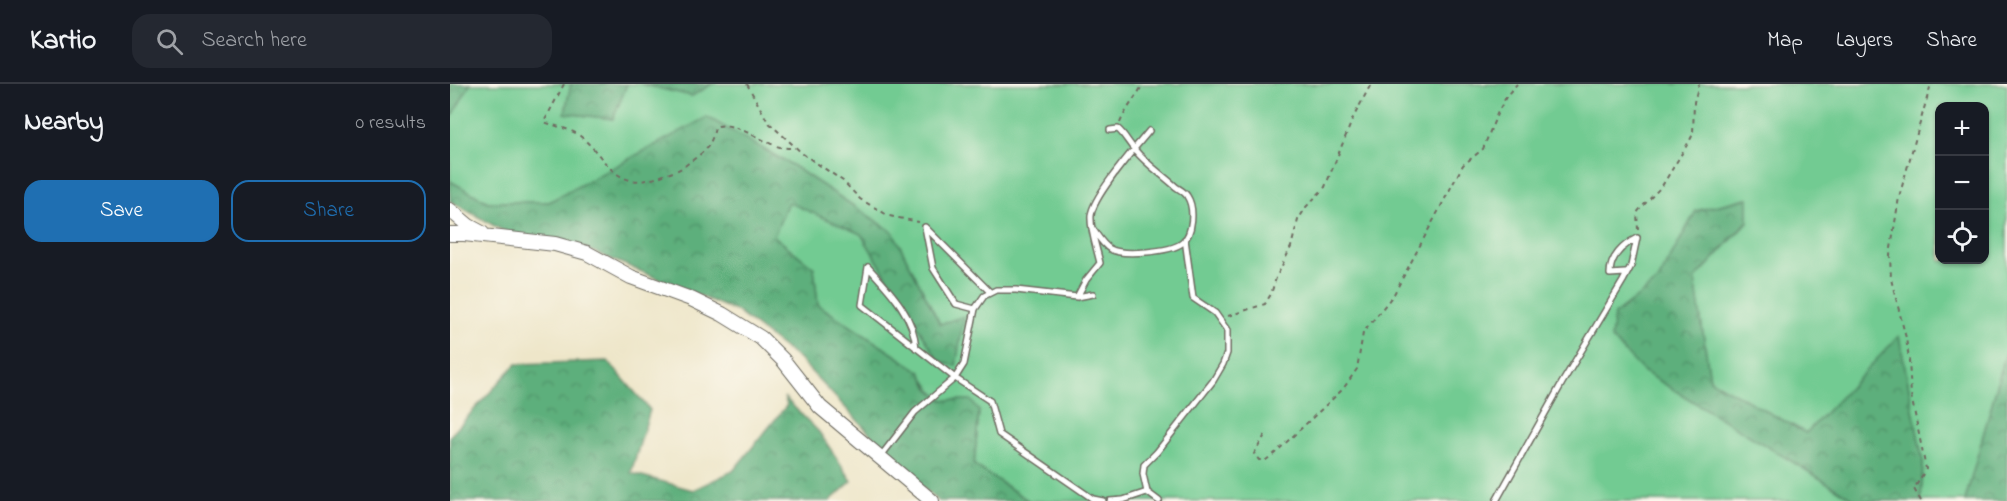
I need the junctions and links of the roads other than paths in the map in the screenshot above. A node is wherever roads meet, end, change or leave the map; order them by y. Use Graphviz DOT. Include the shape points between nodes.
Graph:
graph roads {
  1 [pos="1110,130"];
  2 [pos="1149,131"];
  3 [pos="1134,150"];
  4 [pos="450,210"];
  5 [pos="1092,228"];
  6 [pos="450,234"];
  7 [pos="488,236"];
  8 [pos="1185,239"];
  9 [pos="1625,276"];
  10 [pos="990,292"];
  11 [pos="1093,294"];
  12 [pos="1077,297"];
  13 [pos="975,309"];
  14 [pos="916,348"];
  15 [pos="955,378"];
  16 [pos="880,457"];
  17 [pos="1147,492"];
  18 [pos="932,501"];
  19 [pos="1103,501"];
  20 [pos="1110,501"];
  21 [pos="1159,501"];
  22 [pos="1496,501"];
  1 -- 3 [label="lane" via="1118,129"];
  2 -- 3 [label="lane"];
  3 -- 5 [label="lane" via="1099,196 1090,218"];
  3 -- 8 [label="lane" via="1187,196 1191,223"];
  4 -- 7 [label="street"];
  5 -- 8 [label="lane" via="1103,243 1120,253 1173,248"];
  5 -- 12 [label="lane" via="1100,262"];
  6 -- 7 [label="street"];
  7 -- 16 [label="street" via="555,244 587,253 631,277 722,314 761,338 820,407"];
  8 -- 17 [label="lane" via="1193,298 1215,313 1227,330 1227,353 1176,428 1144,465"];
  9 -- 9 [label="lane" via="1620,272 1610,274 1612,262 1624,246 1637,238"];
  9 -- 22 [label="lane"];
  10 -- 12 [label="lane" via="1016,290"];
  10 -- 13 [label="lane"];
  10 -- 13 [label="lane" via="925,227 933,268 956,304"];
  11 -- 12 [label="lane"];
  13 -- 15 [label="lane" via="964,364"];
  14 -- 14 [label="lane" via="915,333 896,298 868,267 862,305"];
  14 -- 15 [label="lane"];
  15 -- 16 [label="lane" via="915,412"];
  15 -- 19 [label="lane" via="990,401 999,434 1093,499"];
  16 -- 18 [label="street"];
  17 -- 20 [label="lane"];
  17 -- 21 [label="lane"];
}
